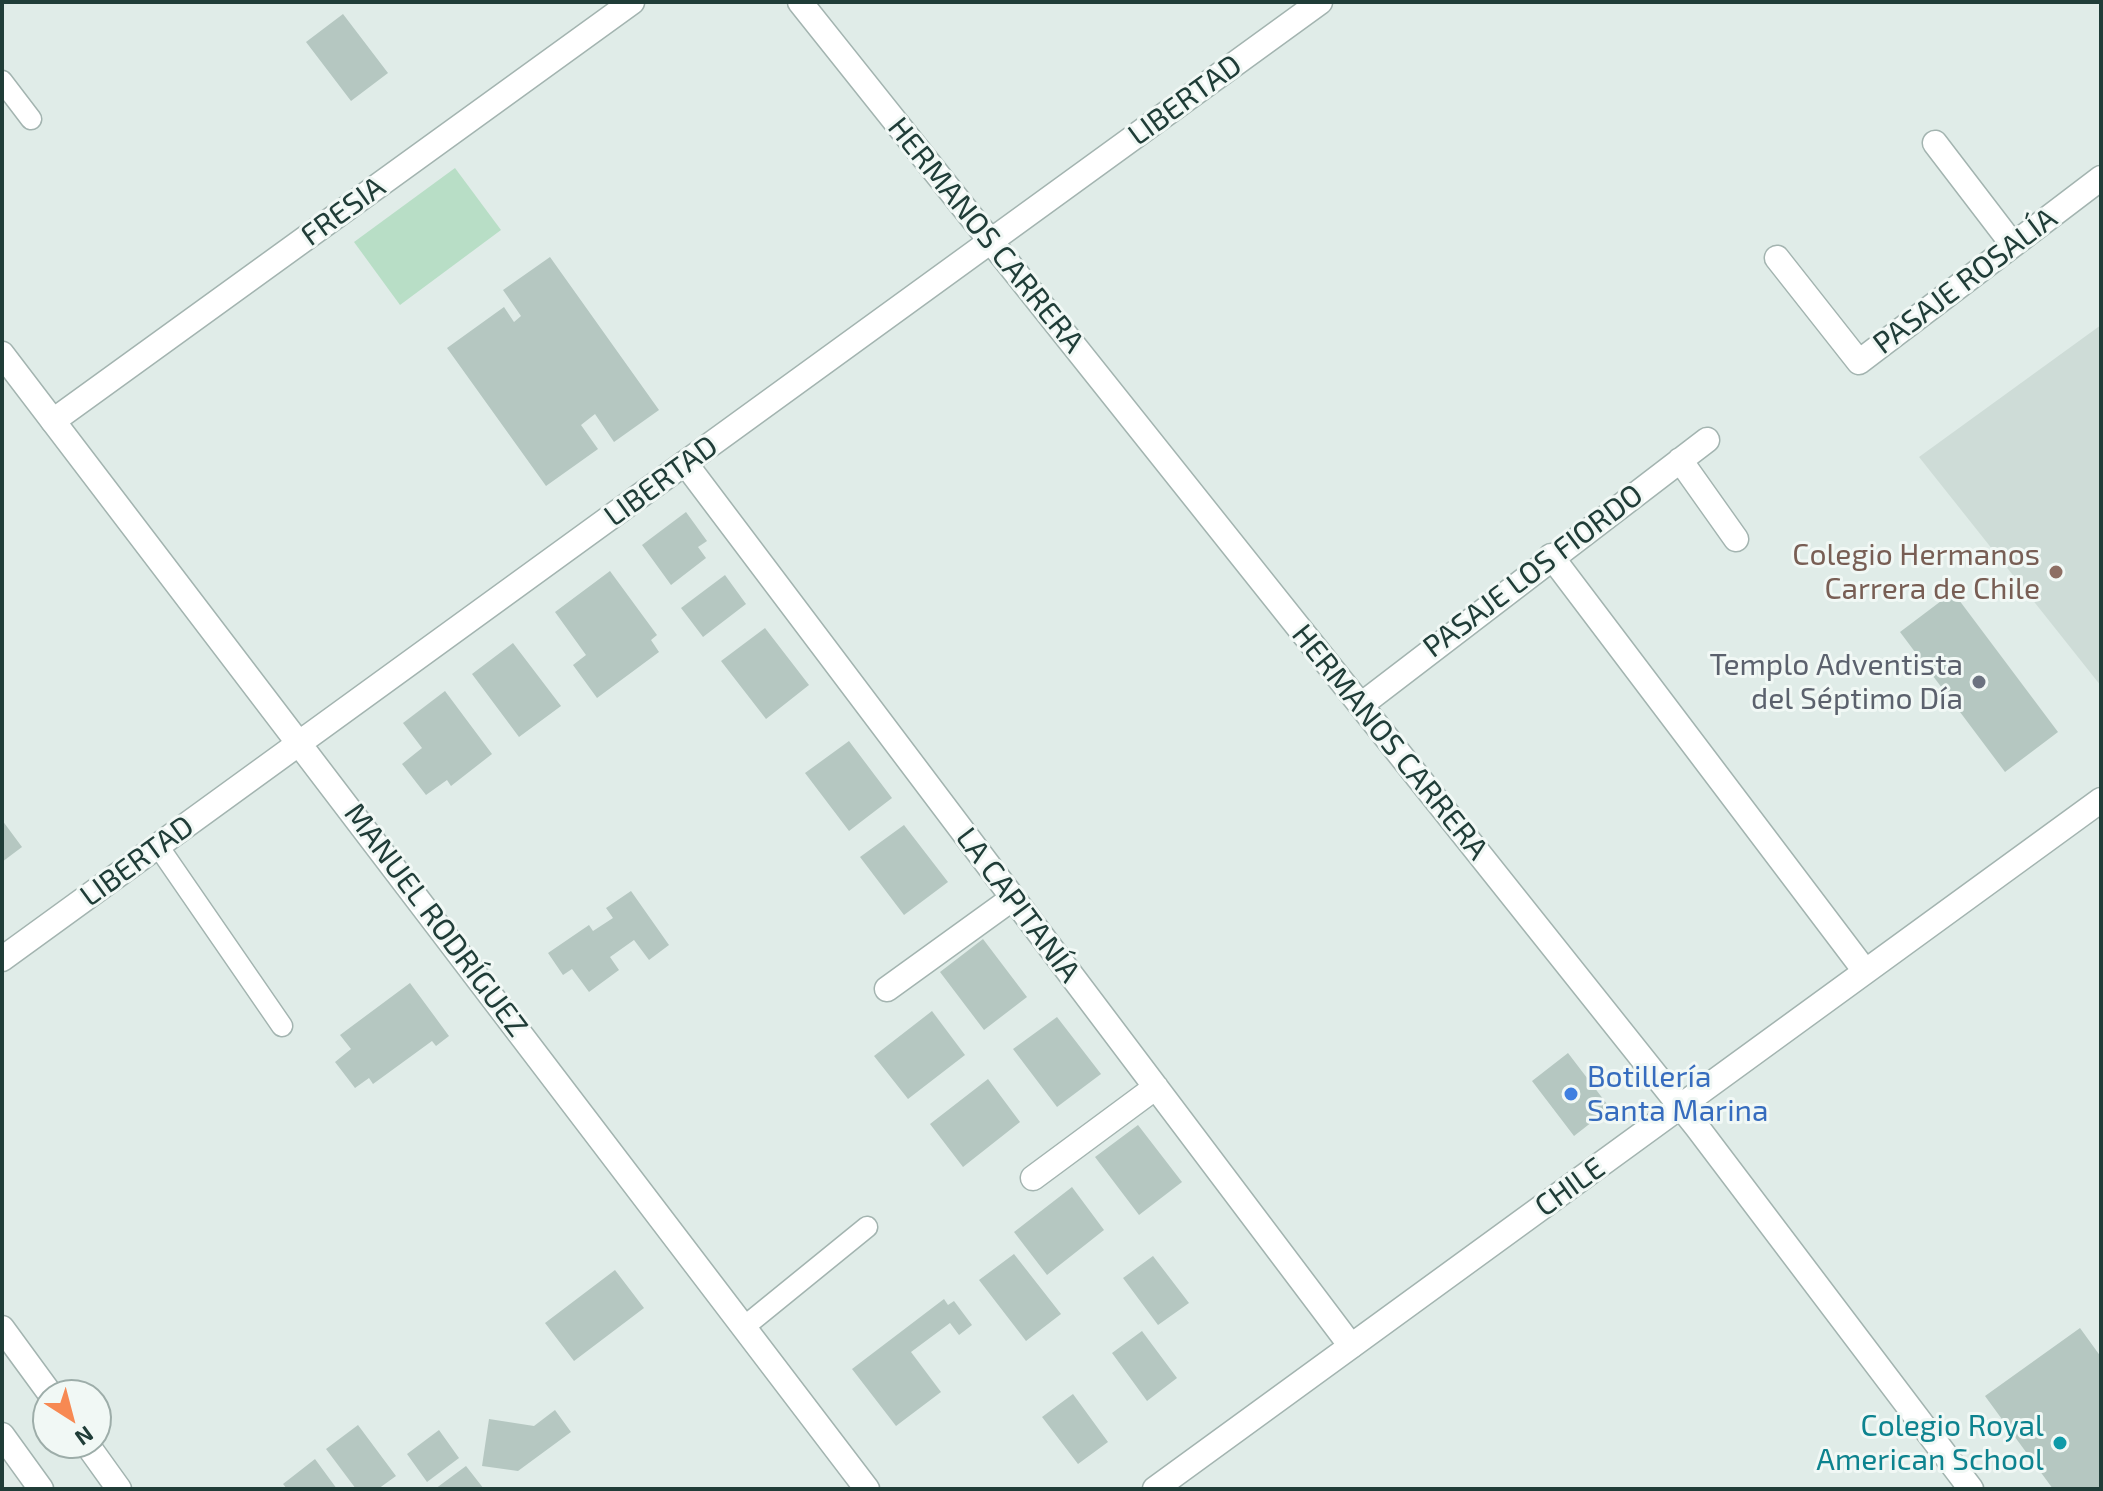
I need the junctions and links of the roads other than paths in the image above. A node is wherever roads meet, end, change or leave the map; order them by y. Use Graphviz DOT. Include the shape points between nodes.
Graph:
graph roads {
  1 [pos="632,2"];
  2 [pos="800,2"];
  3 [pos="1320,2"];
  4 [pos="2,81"];
  5 [pos="31,119"];
  6 [pos="1935,143"];
  7 [pos="2101,178"];
  8 [pos="991,241"];
  9 [pos="2013,245"];
  10 [pos="1777,258"];
  11 [pos="2,354"];
  12 [pos="53,421"];
  13 [pos="1707,440"];
  14 [pos="1680,460"];
  15 [pos="685,463"];
  16 [pos="1736,539"];
  17 [pos="1551,556"];
  18 [pos="1361,705"];
  19 [pos="301,742"];
  20 [pos="2101,800"];
  21 [pos="158,846"];
  22 [pos="1013,898"];
  23 [pos="2,959"];
  24 [pos="1865,971"];
  25 [pos="887,989"];
  26 [pos="282,1026"];
  27 [pos="1156,1087"];
  28 [pos="1681,1107"];
  29 [pos="1033,1178"];
  30 [pos="867,1227"];
  31 [pos="744,1327"];
  32 [pos="2,1328"];
  33 [pos="1351,1346"];
  34 [pos="39,1379"];
  35 [pos="2,1435"];
  36 [pos="97,1459"];
  37 [pos="41,1489"];
  38 [pos="119,1489"];
  39 [pos="867,1489"];
  40 [pos="1155,1489"];
  41 [pos="1971,1489"];
  1 -- 12 [label="street, FRESIA"];
  2 -- 8 [label="street, HERMANOS CARRERA"];
  3 -- 8 [label="street, LIBERTAD"];
  4 -- 5 [label="lane"];
  6 -- 9 [label="street"];
  7 -- 9 [label="street, PASAJE ROSALÍA"];
  8 -- 15 [label="street, LIBERTAD"];
  8 -- 18 [label="street, HERMANOS CARRERA"];
  9 -- 10 [label="street, PASAJE ROSALÍA" via="1859,362"];
  11 -- 12 [label="street, MANUEL RODRÍGUEZ"];
  12 -- 19 [label="street, MANUEL RODRÍGUEZ"];
  13 -- 14 [label="street, PASAJE LOS FIORDO"];
  14 -- 16 [label="street"];
  14 -- 17 [label="street, PASAJE LOS FIORDO"];
  15 -- 19 [label="street, LIBERTAD"];
  15 -- 22 [label="street, LA CAPITANÍA"];
  17 -- 18 [label="street, PASAJE LOS FIORDO"];
  17 -- 24 [label="street"];
  18 -- 28 [label="street, HERMANOS CARRERA"];
  19 -- 21 [label="street, LIBERTAD"];
  19 -- 31 [label="street, MANUEL RODRÍGUEZ"];
  20 -- 24 [label="street, CHILE"];
  21 -- 23 [label="street, LIBERTAD"];
  21 -- 26 [label="lane"];
  22 -- 25 [label="street"];
  22 -- 27 [label="street, LA CAPITANÍA"];
  24 -- 28 [label="street, CHILE"];
  27 -- 29 [label="street"];
  27 -- 33 [label="street, LA CAPITANÍA"];
  28 -- 33 [label="street, CHILE"];
  28 -- 41 [label="street, HERMANOS CARRERA"];
  30 -- 31 [label="lane"];
  31 -- 39 [label="street, MANUEL RODRÍGUEZ"];
  32 -- 34 [label="street"];
  33 -- 40 [label="street, CHILE"];
  35 -- 37 [label="street"];
  36 -- 38 [label="street"];
}
